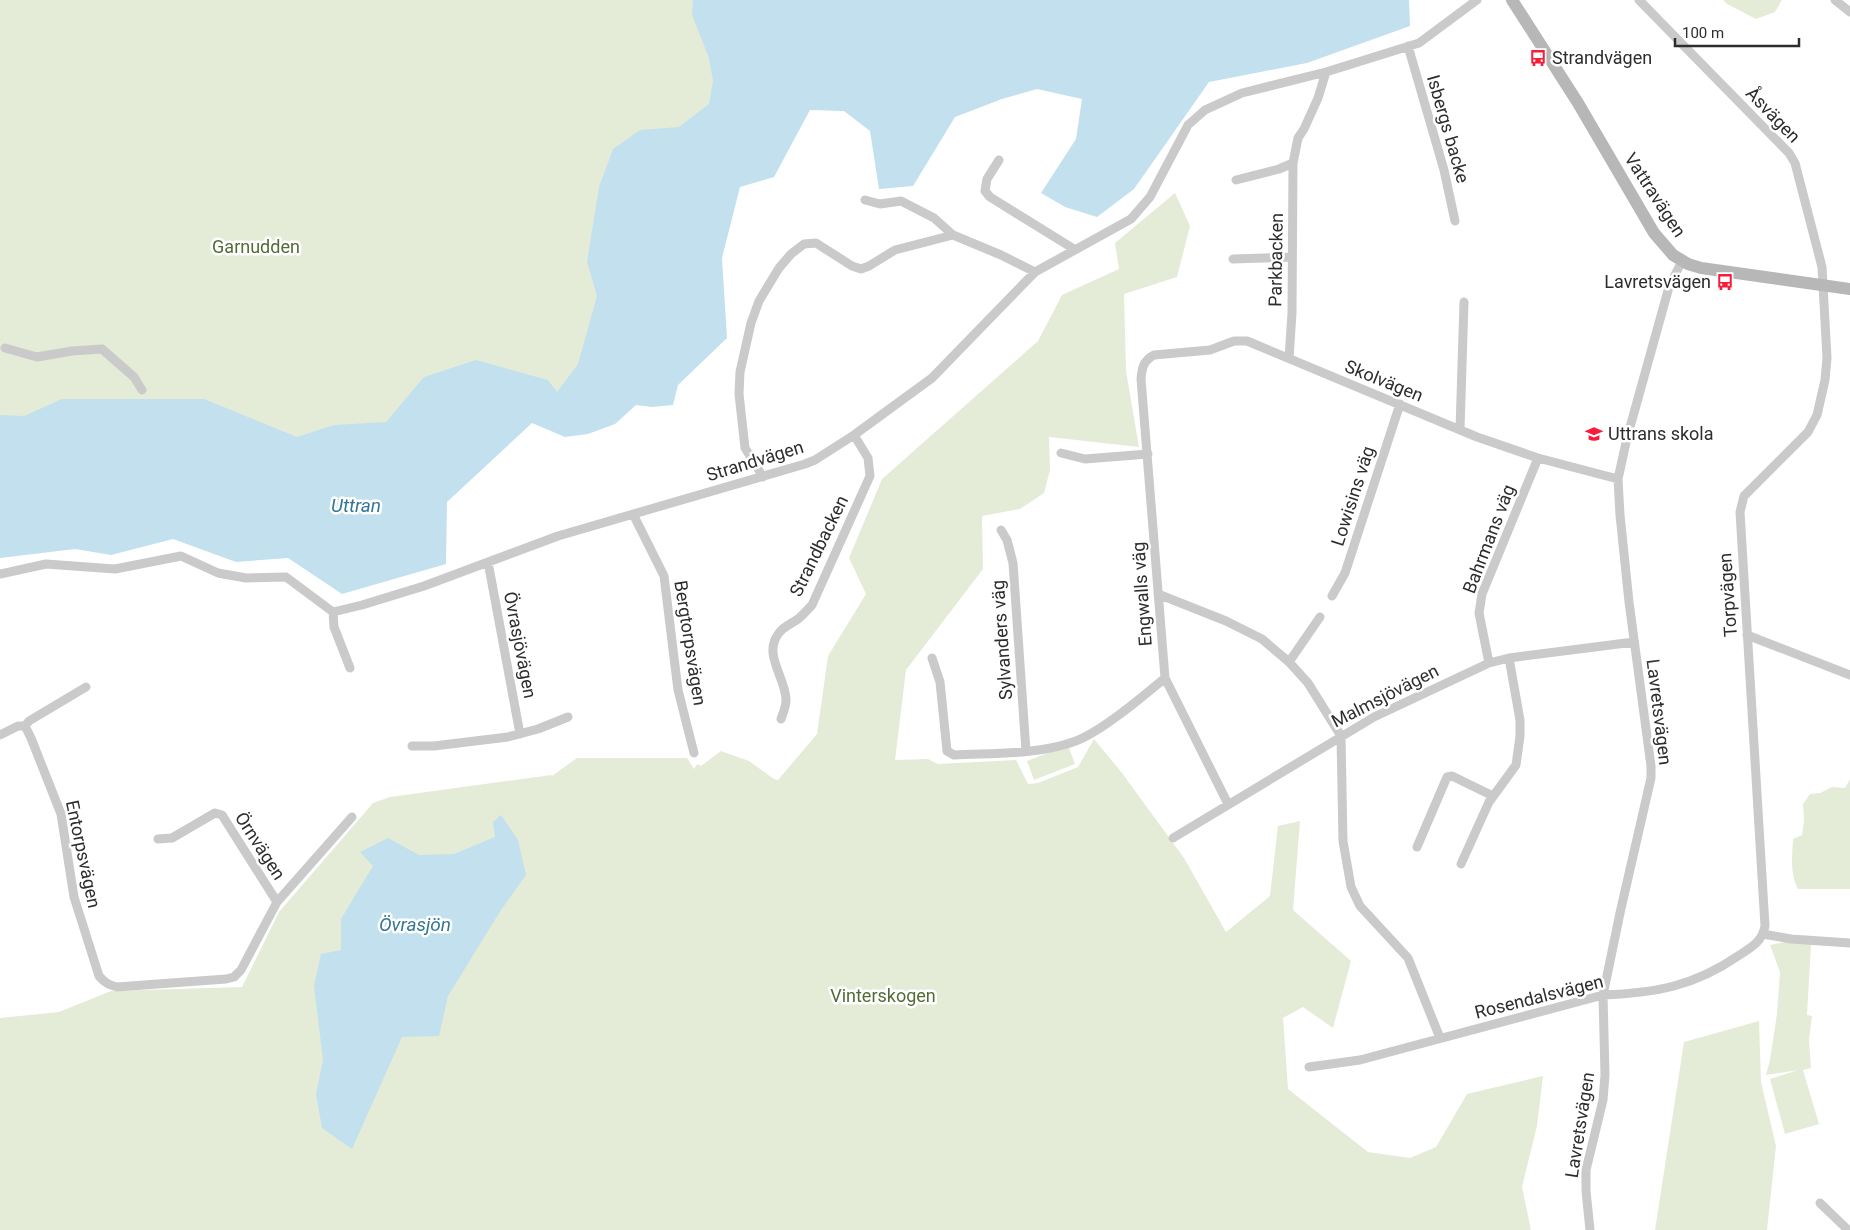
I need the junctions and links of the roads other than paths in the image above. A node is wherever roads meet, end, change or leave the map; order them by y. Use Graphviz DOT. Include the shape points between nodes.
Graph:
graph roads {
  1 [pos="1477,0"];
  2 [pos="1512,0"];
  3 [pos="1639,0"];
  4 [pos="1835,0"];
  5 [pos="1850,12"];
  6 [pos="1408,46"];
  7 [pos="1326,72"];
  8 [pos="999,160"];
  9 [pos="1293,163"];
  10 [pos="1236,180"];
  11 [pos="865,200"];
  12 [pos="1455,221"];
  13 [pos="953,235"];
  14 [pos="1074,250"];
  15 [pos="1292,257"];
  16 [pos="1234,259"];
  17 [pos="1682,261"];
  18 [pos="1035,272"];
  19 [pos="1822,285"];
  20 [pos="1850,289"];
  21 [pos="1464,302"];
  22 [pos="5,348"];
  23 [pos="1289,358"];
  24 [pos="1142,366"];
  25 [pos="142,390"];
  26 [pos="1400,404"];
  27 [pos="1460,429"];
  28 [pos="854,435"];
  29 [pos="1061,453"];
  30 [pos="1148,454"];
  31 [pos="1538,458"];
  32 [pos="763,477"];
  33 [pos="1618,479"];
  34 [pos="633,514"];
  35 [pos="1001,530"];
  36 [pos="488,562"];
  37 [pos="0,574"];
  38 [pos="1158,594"];
  39 [pos="1332,596"];
  40 [pos="333,612"];
  41 [pos="1320,617"];
  42 [pos="1747,635"];
  43 [pos="1634,642"];
  44 [pos="932,658"];
  45 [pos="1509,658"];
  46 [pos="1289,662"];
  47 [pos="1489,663"];
  48 [pos="350,668"];
  49 [pos="1850,675"];
  50 [pos="1165,678"];
  51 [pos="86,686"];
  52 [pos="568,717"];
  53 [pos="781,719"];
  54 [pos="25,726"];
  55 [pos="520,734"];
  56 [pos="0,735"];
  57 [pos="1340,736"];
  58 [pos="412,746"];
  59 [pos="1026,751"];
  60 [pos="694,753"];
  61 [pos="1493,796"];
  62 [pos="1228,804"];
  63 [pos="352,817"];
  64 [pos="1173,838"];
  65 [pos="158,839"];
  66 [pos="1417,847"];
  67 [pos="1461,864"];
  68 [pos="277,902"];
  69 [pos="1763,934"];
  70 [pos="1850,943"];
  71 [pos="1604,995"];
  72 [pos="1440,1038"];
  73 [pos="1309,1067"];
  74 [pos="1820,1203"];
  75 [pos="1590,1230"];
  76 [pos="1848,1230"];
  1 -- 6 [label="street, Strandvägen" via="1431,35"];
  2 -- 17 [label="street, Vattravägen" via="1654,232 1665,247"];
  3 -- 19 [label="street, Åsvägen" via="1789,153 1795,163 1818,248"];
  4 -- 5 [label="street"];
  6 -- 7 [label="street, Strandvägen"];
  6 -- 12 [label="street, Isbergs backe" via="1444,170"];
  7 -- 9 [label="street, Parkbacken" via="1318,98 1298,138"];
  7 -- 14 [label="street, Strandvägen" via="1242,93 1204,110 1188,125 1150,198 1124,223"];
  8 -- 14 [label="street" via="987,179 985,191 990,197"];
  9 -- 10 [label="street"];
  9 -- 15 [label="street, Parkbacken"];
  11 -- 13 [label="street" via="880,204 901,201 934,218"];
  13 -- 18 [label="street"];
  13 -- 32 [label="street" via="895,250 861,269 816,243 804,244 779,268 759,301 740,372 745,448"];
  14 -- 18 [label="street, Strandvägen"];
  15 -- 16 [label="street"];
  15 -- 23 [label="street, Parkbacken"];
  17 -- 19 [label="street, Vattravägen" via="1701,268"];
  17 -- 33 [label="street, Lavretsvägen" via="1669,287"];
  18 -- 28 [label="street, Strandvägen" via="932,378"];
  19 -- 20 [label="street, Vattravägen"];
  19 -- 42 [label="street, Torpvägen" via="1827,358 1817,415 1808,432 1747,492 1741,505"];
  21 -- 27 [label="street"];
  22 -- 25 [label="street" via="37,357 102,349 134,378"];
  23 -- 24 [label="street, Skolvägen" via="1240,340 1210,350 1154,355"];
  23 -- 26 [label="street, Skolvägen"];
  24 -- 30 [label="street, Engwalls väg"];
  26 -- 27 [label="street, Skolvägen"];
  26 -- 39 [label="street, Lowisins väg" via="1345,573"];
  27 -- 31 [label="street, Skolvägen"];
  28 -- 32 [label="street, Strandvägen" via="815,460"];
  28 -- 53 [label="street, Strandbacken" via="868,458 870,476 812,605 780,631 774,640 775,664 786,698"];
  29 -- 30 [label="street" via="1085,460"];
  30 -- 38 [label="street, Engwalls väg"];
  31 -- 33 [label="street, Skolvägen"];
  31 -- 47 [label="street, Bahrmans väg" via="1482,594 1479,613"];
  32 -- 34 [label="street, Strandvägen"];
  33 -- 43 [label="street, Lavretsvägen"];
  34 -- 36 [label="street, Strandvägen" via="558,536"];
  34 -- 60 [label="street, Bergtorpsvägen" via="664,576 678,690"];
  35 -- 59 [label="street, Sylvanders väg" via="1013,562"];
  36 -- 40 [label="street, Strandvägen" via="424,586"];
  36 -- 55 [label="street, Övrasjövägen"];
  37 -- 40 [label="street" via="46,564 115,569 181,556 218,573 246,578 286,577"];
  38 -- 46 [label="street" via="1249,632"];
  38 -- 50 [label="street, Engwalls väg"];
  40 -- 48 [label="street" via="334,627"];
  41 -- 46 [label="street"];
  42 -- 49 [label="street"];
  42 -- 69 [label="street, Torpvägen"];
  43 -- 45 [label="street, Malmsjövägen"];
  43 -- 71 [label="street, Lavretsvägen" via="1651,778"];
  44 -- 59 [label="street" via="940,682 947,751 954,755"];
  45 -- 47 [label="street, Malmsjövägen"];
  45 -- 61 [label="street" via="1520,736 1516,765"];
  46 -- 57 [label="street" via="1308,683"];
  47 -- 57 [label="street, Malmsjövägen"];
  50 -- 59 [label="street" via="1098,729 1075,742"];
  50 -- 62 [label="street, Engwalls väg"];
  51 -- 54 [label="street"];
  52 -- 55 [label="street"];
  54 -- 56 [label="street"];
  54 -- 68 [label="street, Entorpsvägen" via="61,814 74,897 99,976 105,983 117,986 234,977 241,970"];
  55 -- 58 [label="street"];
  57 -- 62 [label="street, Malmsjövägen"];
  57 -- 72 [label="street" via="1343,842 1352,887 1360,906 1408,958"];
  61 -- 66 [label="street" via="1452,776 1447,777"];
  61 -- 67 [label="street"];
  62 -- 64 [label="street, Malmsjövägen"];
  63 -- 68 [label="street"];
  65 -- 68 [label="street, Örnvägen" via="172,838 215,813 222,815"];
  69 -- 70 [label="street"];
  69 -- 71 [label="street, Rosendalsvägen" via="1757,944 1700,979 1672,988"];
  71 -- 72 [label="street, Rosendalsvägen"];
  71 -- 75 [label="street, Lavretsvägen" via="1603,1100 1586,1170"];
  72 -- 73 [label="street, Rosendalsvägen" via="1360,1060"];
  74 -- 76 [label="street"];
}
